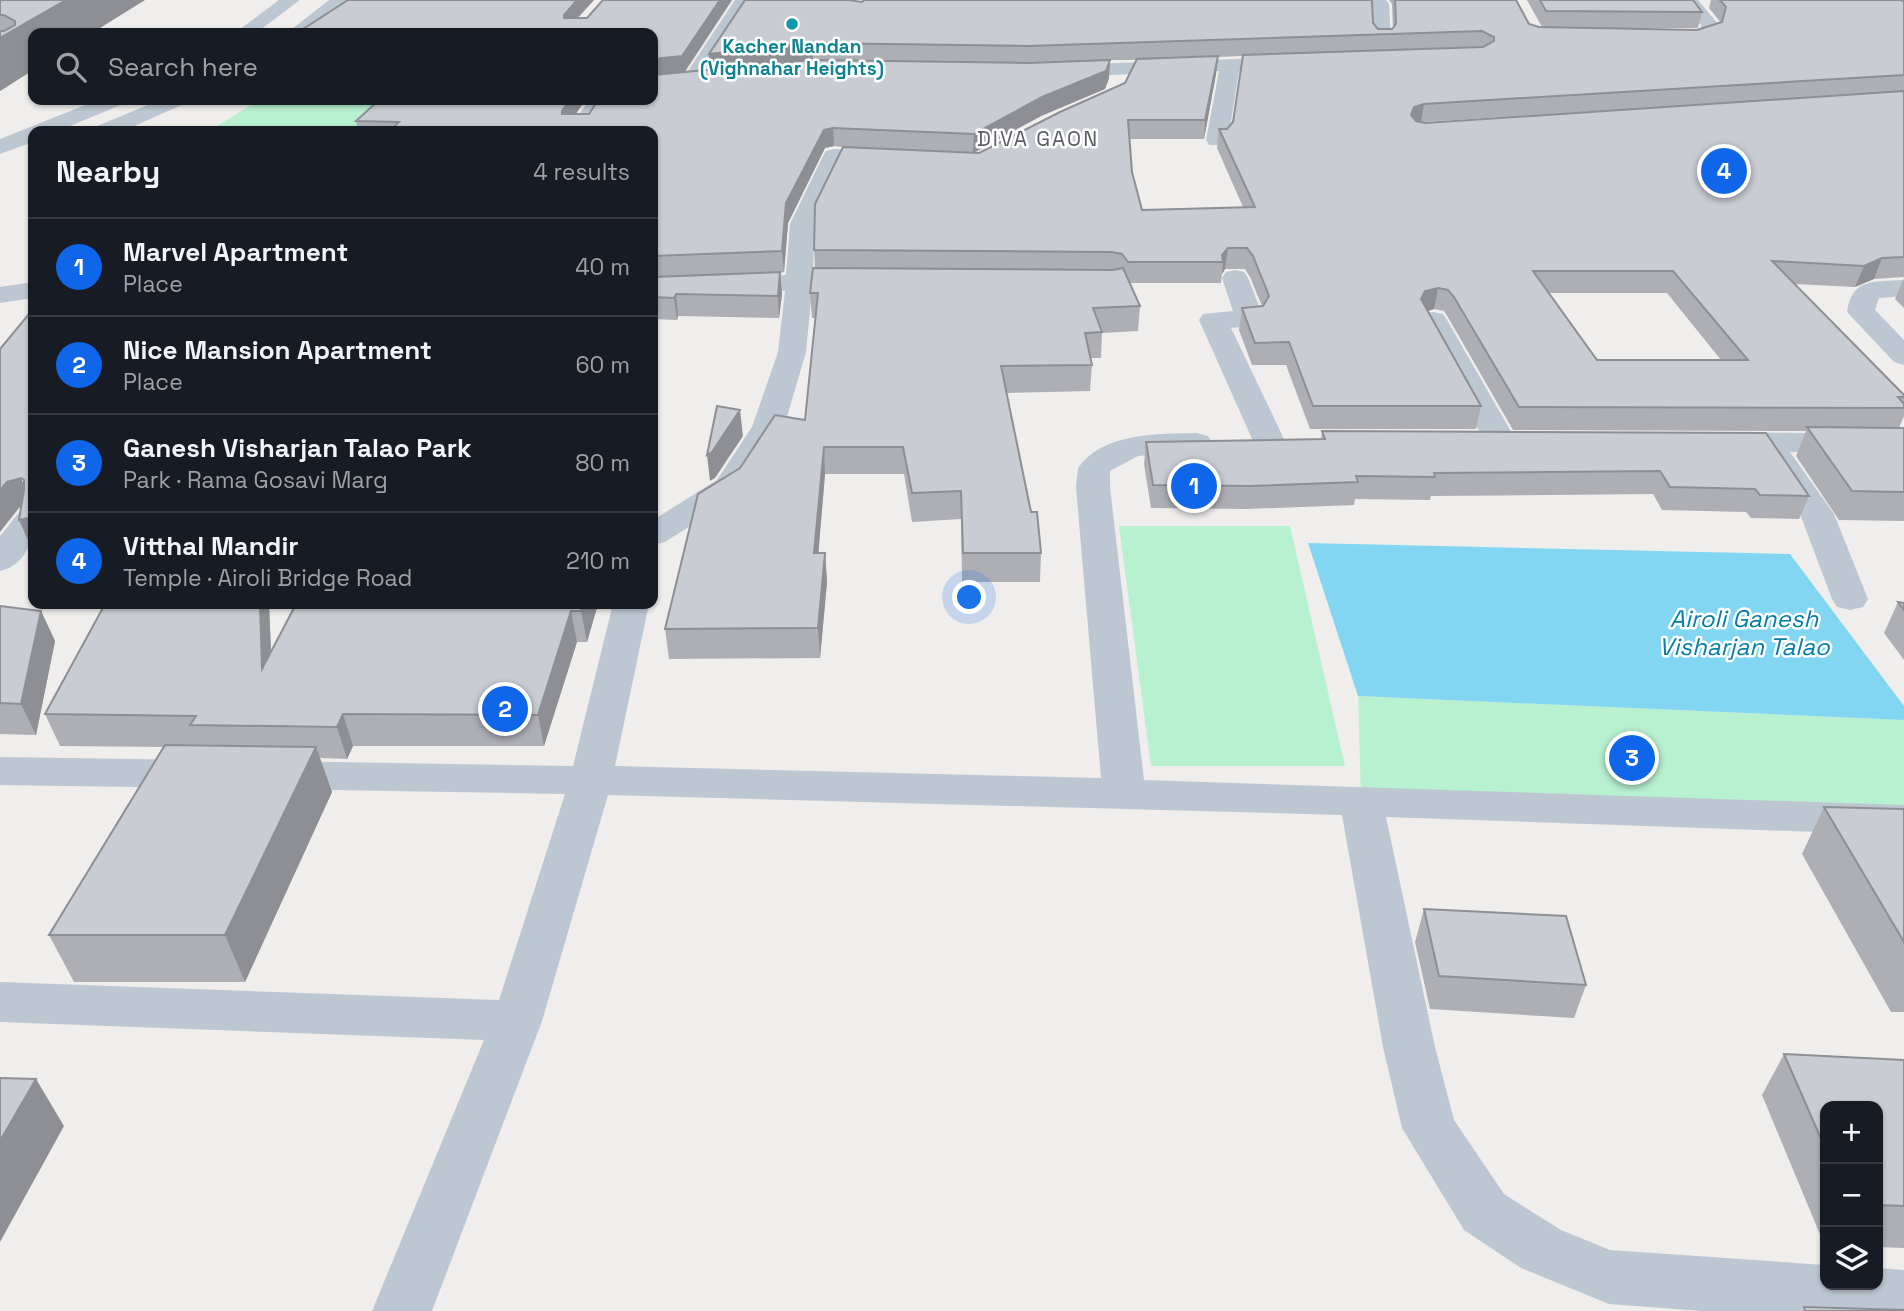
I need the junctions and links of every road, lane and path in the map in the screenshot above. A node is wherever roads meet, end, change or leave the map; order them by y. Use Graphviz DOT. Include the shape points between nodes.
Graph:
graph roads {
  1 [pos="291,0"];
  2 [pos="340,0"];
  3 [pos="744,0"];
  4 [pos="1374,0"];
  5 [pos="1689,0"];
  6 [pos="1700,0"];
  7 [pos="1713,0"];
  8 [pos="251,28"];
  9 [pos="303,28"];
  10 [pos="1645,38"];
  11 [pos="1382,40"];
  12 [pos="1313,62"];
  13 [pos="1230,65"];
  14 [pos="1126,68"];
  15 [pos="1041,72"];
  16 [pos="717,78"];
  17 [pos="1116,95"];
  18 [pos="104,105"];
  19 [pos="165,105"];
  20 [pos="595,105"];
  21 [pos="52,126"];
  22 [pos="117,126"];
  23 [pos="581,126"];
  24 [pos="28,136"];
  25 [pos="1217,140"];
  26 [pos="0,147"];
  27 [pos="912,160"];
  28 [pos="1235,278"];
  29 [pos="799,282"];
  30 [pos="894,283"];
  31 [pos="746,284"];
  32 [pos="1904,288"];
  33 [pos="28,291"];
  34 [pos="0,295"];
  35 [pos="1433,320"];
  36 [pos="1904,356"];
  37 [pos="1460,442"];
  38 [pos="1683,442"];
  39 [pos="1767,442"];
  40 [pos="1904,444"];
  41 [pos="28,524"];
  42 [pos="658,532"];
  43 [pos="0,560"];
  44 [pos="28,567"];
  45 [pos="0,568"];
  46 [pos="1850,599"];
  47 [pos="630,609"];
  48 [pos="0,771"];
  49 [pos="591,779"];
  50 [pos="1124,792"];
  51 [pos="1361,800"];
  52 [pos="1904,820"];
  53 [pos="0,1002"];
  54 [pos="517,1021"];
  55 [pos="1669,1297"];
  56 [pos="1904,1298"];
  57 [pos="402,1311"];
  1 -- 8 [label="street"];
  2 -- 9 [label="street"];
  3 -- 16 [label="street" via="686,81"];
  4 -- 11 [label="street" via="1380,4"];
  5 -- 10 [label="street" via="1710,24 1708,34"];
  6 -- 7 [label="street"];
  12 -- 13 [label="street"];
  13 -- 14 [label="street"];
  13 -- 25 [label="street"];
  14 -- 15 [label="street"];
  14 -- 17 [label="street"];
  18 -- 21 [label="street"];
  19 -- 22 [label="street"];
  20 -- 23 [label="street"];
  24 -- 26 [label="street"];
  27 -- 29 [label="street" via="834,156 802,224"];
  28 -- 50 [label="street" via="1250,319 1213,320 1259,442 1132,447 1109,454 1094,468"];
  29 -- 30 [label="street"];
  29 -- 31 [label="street"];
  29 -- 42 [label="street" via="792,352 768,427 729,487"];
  32 -- 36 [label="street" via="1872,290 1863,297 1861,312"];
  33 -- 34 [label="street"];
  35 -- 37 [label="street" via="1515,442"];
  38 -- 39 [label="street"];
  39 -- 40 [label="street"];
  39 -- 46 [label="street" via="1817,514"];
  41 -- 43 [label="street"];
  44 -- 45 [label="street"];
  47 -- 49 [label="street"];
  48 -- 49 [label="street"];
  49 -- 50 [label="street"];
  49 -- 54 [label="street"];
  50 -- 51 [label="street"];
  51 -- 52 [label="street"];
  51 -- 55 [label="street" via="1429,1128 1484,1212 1541,1249"];
  53 -- 54 [label="street"];
  54 -- 57 [label="street"];
  55 -- 56 [label="street"];
}
